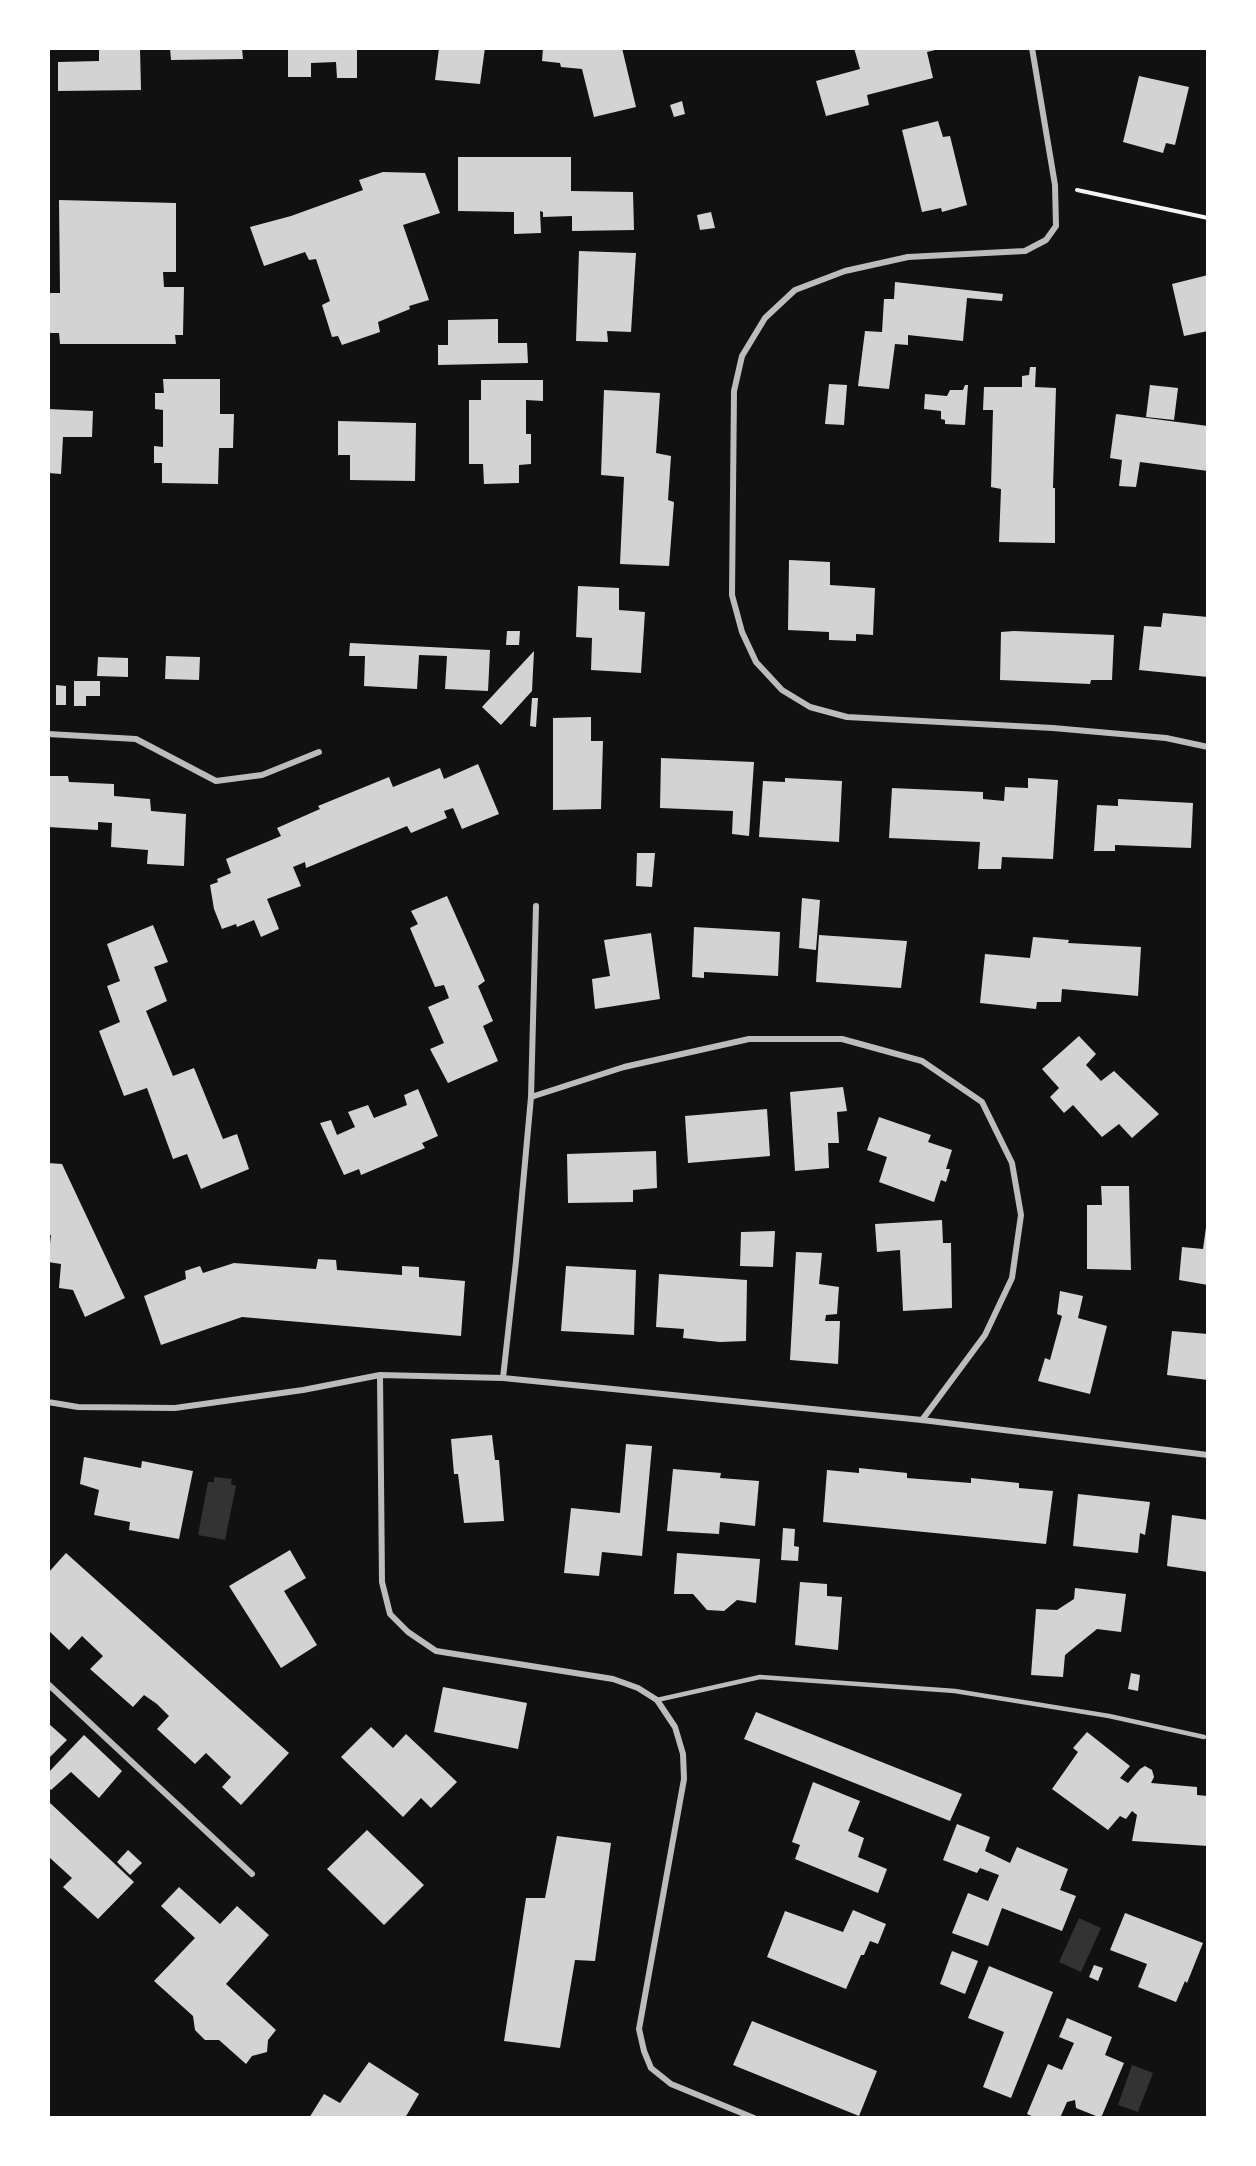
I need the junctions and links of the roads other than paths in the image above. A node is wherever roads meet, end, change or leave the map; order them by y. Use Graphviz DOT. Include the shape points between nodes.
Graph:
graph roads {
  1 [pos="1032,48"];
  2 [pos="48,734"];
  3 [pos="1208,747"];
  4 [pos="319,752"];
  5 [pos="536,906"];
  6 [pos="531,1097"];
  7 [pos="380,1375"];
  8 [pos="503,1378"];
  9 [pos="48,1402"];
  10 [pos="922,1420"];
  11 [pos="1208,1455"];
  12 [pos="48,1684"];
  13 [pos="657,1700"];
  14 [pos="1204,1737"];
  15 [pos="252,1874"];
  16 [pos="754,2118"];
  1 -- 3 [label="street" via="1055,185 1056,226 1046,240 1025,251 908,257 844,271 795,290 765,318 742,356 734,391 732,595 742,632 756,662 782,690 810,707 847,717 1053,728 1166,738"];
  2 -- 4 [label="street" via="136,739 216,781 262,775"];
  5 -- 6 [label="street"];
  6 -- 8 [label="street"];
  6 -- 10 [label="street" via="624,1067 749,1039 842,1039 922,1061 982,1102 1012,1163 1020,1215 1012,1278 985,1335"];
  7 -- 8 [label="street"];
  7 -- 9 [label="street" via="175,1408 78,1407"];
  7 -- 13 [label="street" via="382,1572 390,1614 436,1651 612,1679"];
  8 -- 10 [label="street"];
  10 -- 11 [label="street"];
  12 -- 15 [label="street"];
  13 -- 14 [label="lane" via="760,1677 956,1691 1109,1716"];
  13 -- 16 [label="street" via="675,1727 683,1754 684,1779 639,2029 644,2051 651,2068 671,2084"];
}
